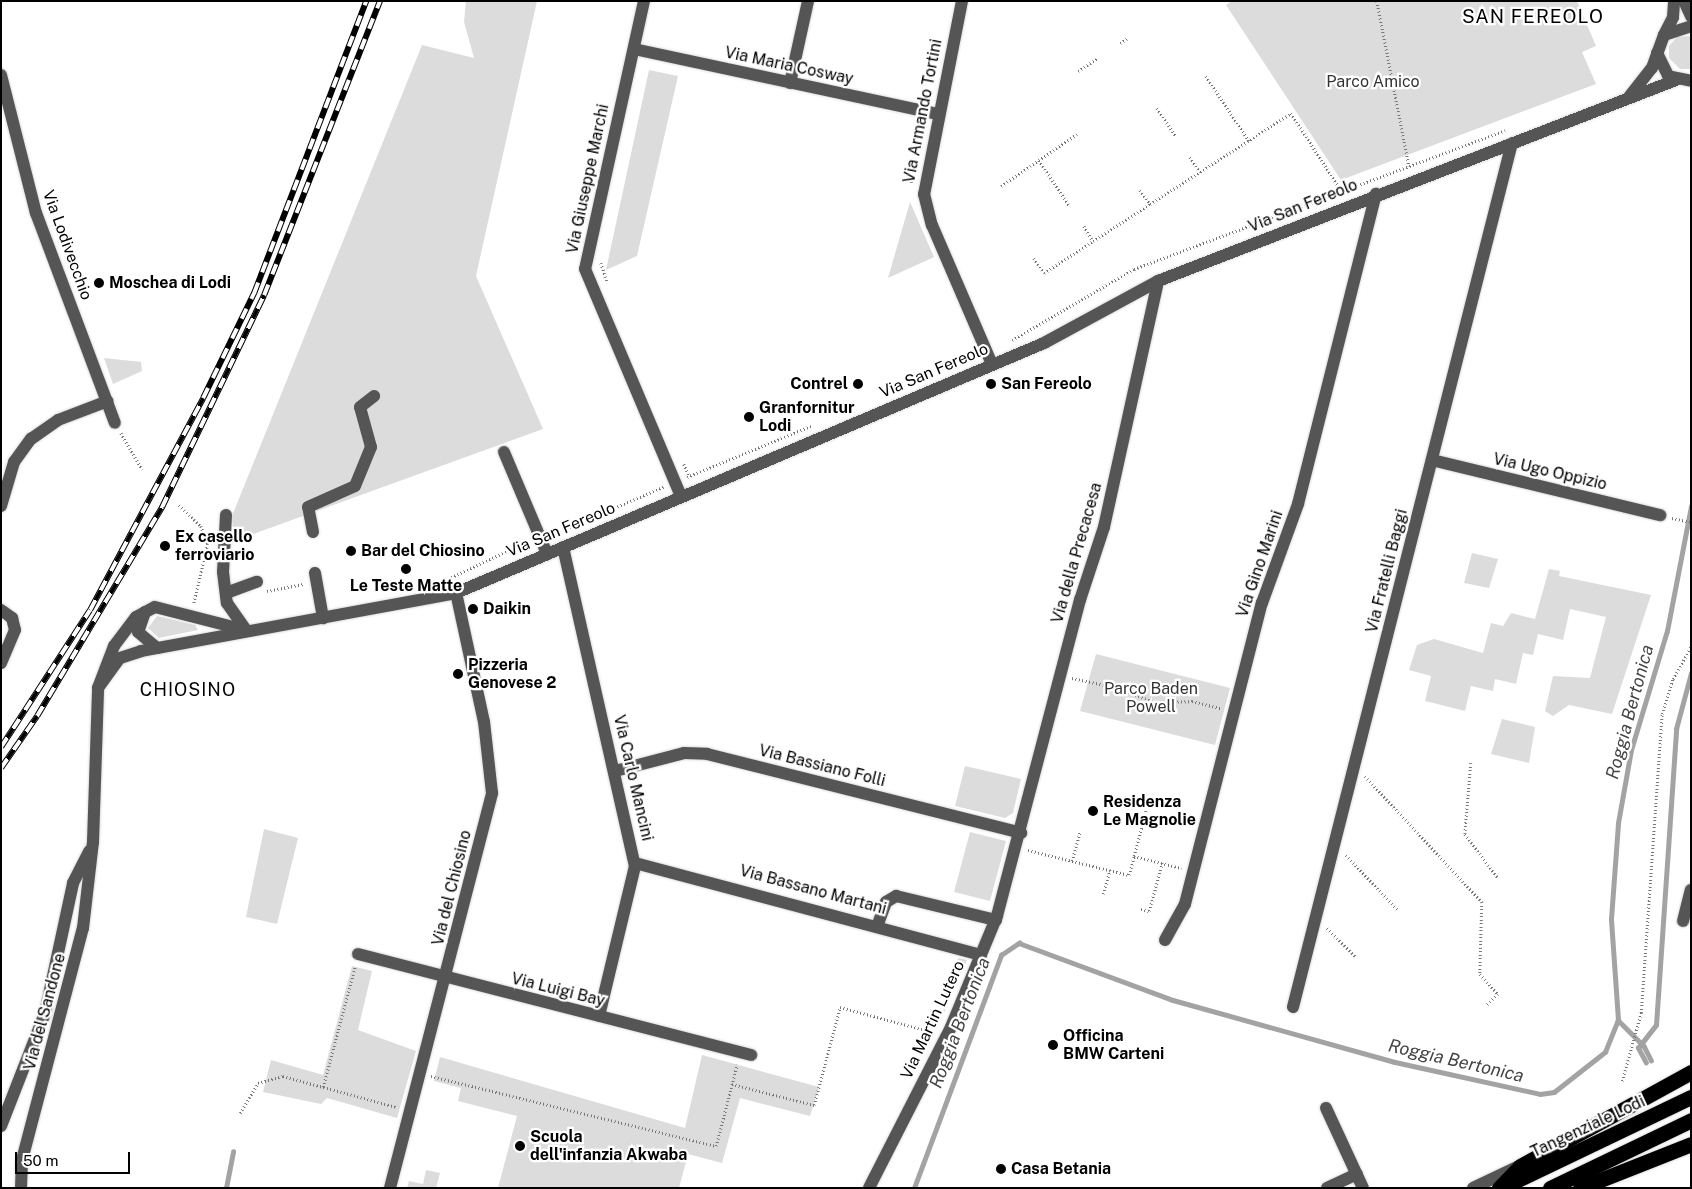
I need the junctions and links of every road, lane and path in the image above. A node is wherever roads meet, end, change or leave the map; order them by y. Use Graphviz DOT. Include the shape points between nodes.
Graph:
graph roads {
  1 [pos="644,1"];
  2 [pos="808,1"];
  3 [pos="962,1"];
  4 [pos="1377,1"];
  5 [pos="1674,1"];
  6 [pos="1684,1"];
  7 [pos="1691,16"];
  8 [pos="1691,26"];
  9 [pos="1664,34"];
  10 [pos="1128,38"];
  11 [pos="1120,43"];
  12 [pos="634,49"];
  13 [pos="1657,52"];
  14 [pos="1098,58"];
  15 [pos="1078,71"];
  16 [pos="1,75"];
  17 [pos="1206,76"];
  18 [pos="1676,80"];
  19 [pos="1691,81"];
  20 [pos="790,82"];
  21 [pos="1623,101"];
  22 [pos="1157,108"];
  23 [pos="937,114"];
  24 [pos="1509,128"];
  25 [pos="1077,134"];
  26 [pos="1176,136"];
  27 [pos="1248,141"];
  28 [pos="1512,143"];
  29 [pos="1190,157"];
  30 [pos="1039,160"];
  31 [pos="1200,172"];
  32 [pos="1001,186"];
  33 [pos="1140,190"];
  34 [pos="1376,194"];
  35 [pos="1150,204"];
  36 [pos="1350,204"];
  37 [pos="1069,205"];
  38 [pos="1084,226"];
  39 [pos="1093,241"];
  40 [pos="1034,258"];
  41 [pos="601,259"];
  42 [pos="1158,281"];
  43 [pos="609,287"];
  44 [pos="992,364"];
  45 [pos="374,396"];
  46 [pos="108,401"];
  47 [pos="116,423"];
  48 [pos="807,426"];
  49 [pos="504,452"];
  50 [pos="682,458"];
  51 [pos="1432,460"];
  52 [pos="142,469"];
  53 [pos="690,476"];
  54 [pos="675,482"];
  55 [pos="681,496"];
  56 [pos="179,505"];
  57 [pos="1,506"];
  58 [pos="226,515"];
  59 [pos="1660,515"];
  60 [pos="1678,519"];
  61 [pos="1691,522"];
  62 [pos="313,532"];
  63 [pos="540,539"];
  64 [pos="563,547"];
  65 [pos="547,554"];
  66 [pos="316,579"];
  67 [pos="441,583"];
  68 [pos="259,588"];
  69 [pos="456,592"];
  70 [pos="226,593"];
  71 [pos="184,605"];
  72 [pos="202,606"];
  73 [pos="1,610"];
  74 [pos="146,612"];
  75 [pos="192,612"];
  76 [pos="323,618"];
  77 [pos="246,630"];
  78 [pos="1691,647"];
  79 [pos="157,648"];
  80 [pos="1,663"];
  81 [pos="1061,676"];
  82 [pos="98,688"];
  83 [pos="1234,711"];
  84 [pos="1471,763"];
  85 [pos="615,771"];
  86 [pos="1352,772"];
  87 [pos="1146,810"];
  88 [pos="1080,831"];
  89 [pos="1021,833"];
  90 [pos="93,842"];
  91 [pos="1017,847"];
  92 [pos="1333,850"];
  93 [pos="1134,856"];
  94 [pos="1072,861"];
  95 [pos="635,863"];
  96 [pos="1162,863"];
  97 [pos="1110,870"];
  98 [pos="1193,871"];
  99 [pos="1498,878"];
  100 [pos="1691,890"];
  101 [pos="1103,894"];
  102 [pos="1141,909"];
  103 [pos="1398,910"];
  104 [pos="996,920"];
  105 [pos="1683,921"];
  106 [pos="878,924"];
  107 [pos="1314,925"];
  108 [pos="1165,940"];
  109 [pos="358,954"];
  110 [pos="981,955"];
  111 [pos="1355,956"];
  112 [pos="446,978"];
  113 [pos="1486,1006"];
  114 [pos="1293,1007"];
  115 [pos="599,1016"];
  116 [pos="947,1036"];
  117 [pos="746,1055"];
  118 [pos="1691,1072"];
  119 [pos="420,1073"];
  120 [pos="1622,1081"];
  121 [pos="732,1084"];
  122 [pos="323,1087"];
  123 [pos="1691,1097"];
  124 [pos="1326,1108"];
  125 [pos="410,1111"];
  126 [pos="240,1113"];
  127 [pos="1691,1120"];
  128 [pos="1,1126"];
  129 [pos="1691,1144"];
  130 [pos="1520,1166"];
  131 [pos="1357,1174"];
  132 [pos="21,1188"];
  133 [pos="390,1188"];
  134 [pos="869,1188"];
  135 [pos="1327,1188"];
  136 [pos="1363,1188"];
  137 [pos="1473,1188"];
  138 [pos="1500,1188"];
  139 [pos="1550,1188"];
  140 [pos="1580,1188"];
  1 -- 12 [label="street, Via Giuseppe Marchi"];
  2 -- 20 [label="street"];
  3 -- 23 [label="street, Via Armando Tortini"];
  4 -- 24 [label="path" via="1409,165"];
  5 -- 9 [label="street, Via San Fereolo" via="1673,18"];
  6 -- 7 [label="street"];
  8 -- 9 [label="street"];
  9 -- 13 [label="street, Via San Fereolo"];
  10 -- 11 [label="path"];
  12 -- 20 [label="street, Via Maria Cosway"];
  12 -- 54 [label="street, Via Giuseppe Marchi" via="585,269"];
  13 -- 18 [label="street" via="1662,69"];
  13 -- 21 [label="street, Via San Fereolo" via="1648,75"];
  14 -- 15 [label="path"];
  16 -- 46 [label="street, Via Lodivecchio" via="36,213"];
  17 -- 27 [label="path"];
  18 -- 19 [label="street, Via San Fereolo"];
  18 -- 21 [label="street, Via San Fereolo"];
  20 -- 23 [label="street, Via Maria Cosway"];
  21 -- 28 [label="street, Via San Fereolo"];
  22 -- 26 [label="path"];
  23 -- 44 [label="street, Via Armando Tortini" via="925,175 927,210"];
  25 -- 30 [label="path"];
  27 -- 31 [label="path"];
  27 -- 36 [label="path" via="1291,113"];
  28 -- 34 [label="street, Via San Fereolo"];
  28 -- 51 [label="street, Via Fratelli Baggi"];
  29 -- 31 [label="path"];
  30 -- 32 [label="path"];
  30 -- 37 [label="path"];
  31 -- 35 [label="path"];
  33 -- 35 [label="path"];
  34 -- 36 [label="street, Via San Fereolo"];
  34 -- 83 [label="street, Via Gino Marini" via="1298,504 1262,603"];
  35 -- 39 [label="path"];
  36 -- 42 [label="street, Via San Fereolo"];
  38 -- 39 [label="path"];
  39 -- 40 [label="path" via="1044,273"];
  41 -- 43 [label="path"];
  42 -- 44 [label="street, Via San Fereolo" via="1044,343"];
  42 -- 81 [label="street, Via della Precacesa" via="1104,527"];
  44 -- 55 [label="street, Via San Fereolo"];
  45 -- 62 [label="street" via="360,407 371,447 355,486 308,507"];
  46 -- 47 [label="street, Via Lodivecchio"];
  46 -- 57 [label="street" via="58,420 31,439 14,462"];
  47 -- 52 [label="path"];
  48 -- 53 [label="path"];
  49 -- 63 [label="street"];
  50 -- 53 [label="path"];
  51 -- 59 [label="street, Via Ugo Oppizio"];
  51 -- 86 [label="street, Via Fratelli Baggi"];
  53 -- 54 [label="path"];
  54 -- 55 [label="street, Via Giuseppe Marchi"];
  54 -- 63 [label="path"];
  55 -- 64 [label="street, Via San Fereolo"];
  56 -- 75 [label="path" via="201,526 208,544"];
  58 -- 70 [label="street"];
  60 -- 61 [label="path"];
  63 -- 65 [label="street"];
  63 -- 67 [label="path"];
  64 -- 65 [label="street, Via San Fereolo"];
  64 -- 85 [label="street, Via Carlo Mancini"];
  65 -- 69 [label="street, Via San Fereolo"];
  66 -- 68 [label="path"];
  66 -- 76 [label="street"];
  68 -- 70 [label="street"];
  69 -- 76 [label="street, Via San Fereolo"];
  69 -- 112 [label="street, Via del Chiosino" via="493,782"];
  70 -- 77 [label="street" via="227,603"];
  71 -- 75 [label="path"];
  72 -- 75 [label="path"];
  73 -- 80 [label="street" via="12,618 15,630"];
  74 -- 75 [label="street" via="155,607"];
  74 -- 79 [label="street" via="138,632"];
  74 -- 82 [label="street, Via del Sandone" via="136,617 114,646"];
  75 -- 77 [label="street"];
  76 -- 77 [label="street, Via San Fereolo"];
  77 -- 79 [label="street, Via San Fereolo"];
  78 -- 120 [label="path" via="1673,679 1658,743 1637,1028"];
  79 -- 82 [label="street, Via San Fereolo" via="120,658"];
  81 -- 83 [label="path" via="1119,688 1153,702 1192,701"];
  81 -- 89 [label="street, Via della Precacesa"];
  82 -- 90 [label="street, Via del Sandone"];
  83 -- 98 [label="street, Via Gino Marini"];
  84 -- 99 [label="path" via="1465,834"];
  85 -- 89 [label="street, Via Bassiano Folli" via="684,753 707,754"];
  85 -- 95 [label="street, Via Carlo Mancini"];
  86 -- 92 [label="street, Via Fratelli Baggi"];
  86 -- 113 [label="path" via="1372,779 1482,902 1480,974 1496,996"];
  87 -- 93 [label="path"];
  88 -- 94 [label="path"];
  89 -- 91 [label="street, Via Martin Lutero"];
  90 -- 128 [label="street, Via del Sandone" via="73,883 45,1013"];
  90 -- 132 [label="street, Via del Sandone" via="83,928 22,1160"];
  91 -- 94 [label="path"];
  91 -- 104 [label="street, Via Martin Lutero"];
  92 -- 103 [label="path" via="1348,856"];
  92 -- 107 [label="street, Via Fratelli Baggi"];
  93 -- 96 [label="path"];
  93 -- 97 [label="path" via="1129,875"];
  94 -- 97 [label="path"];
  95 -- 106 [label="street, Via Bassano Martani"];
  95 -- 115 [label="street, Via Carlo Mancini"];
  96 -- 98 [label="path"];
  96 -- 102 [label="path" via="1149,911"];
  97 -- 101 [label="path"];
  98 -- 108 [label="street, Via Gino Marini" via="1181,914"];
  100 -- 105 [label="street"];
  104 -- 106 [label="street" via="896,896 886,902"];
  104 -- 110 [label="street, Via Martin Lutero"];
  106 -- 110 [label="street, Via Bassano Martani"];
  107 -- 111 [label="path" via="1331,930"];
  107 -- 114 [label="street, Via Fratelli Baggi"];
  109 -- 112 [label="street, Via Luigi Bay"];
  109 -- 122 [label="path"];
  110 -- 116 [label="street, Via Martin Lutero"];
  112 -- 115 [label="street, Via Luigi Bay"];
  112 -- 119 [label="street, Via del Chiosino"];
  115 -- 117 [label="street, Via Luigi Bay"];
  116 -- 121 [label="path" via="840,1007 814,1105"];
  116 -- 134 [label="street, Via Martin Lutero"];
  117 -- 121 [label="path"];
  118 -- 130 [label="highway"];
  119 -- 121 [label="path" via="716,1146"];
  119 -- 125 [label="street, Via del Chiosino"];
  122 -- 125 [label="path"];
  122 -- 126 [label="path" via="283,1076 258,1083"];
  123 -- 138 [label="highway, Tangenziale Lodi"];
  124 -- 131 [label="street"];
  125 -- 133 [label="street, Via del Chiosino"];
  127 -- 139 [label="highway"];
  129 -- 140 [label="highway"];
  130 -- 137 [label="street"];
  130 -- 138 [label="highway"];
  131 -- 135 [label="street"];
  131 -- 136 [label="street"];
}
